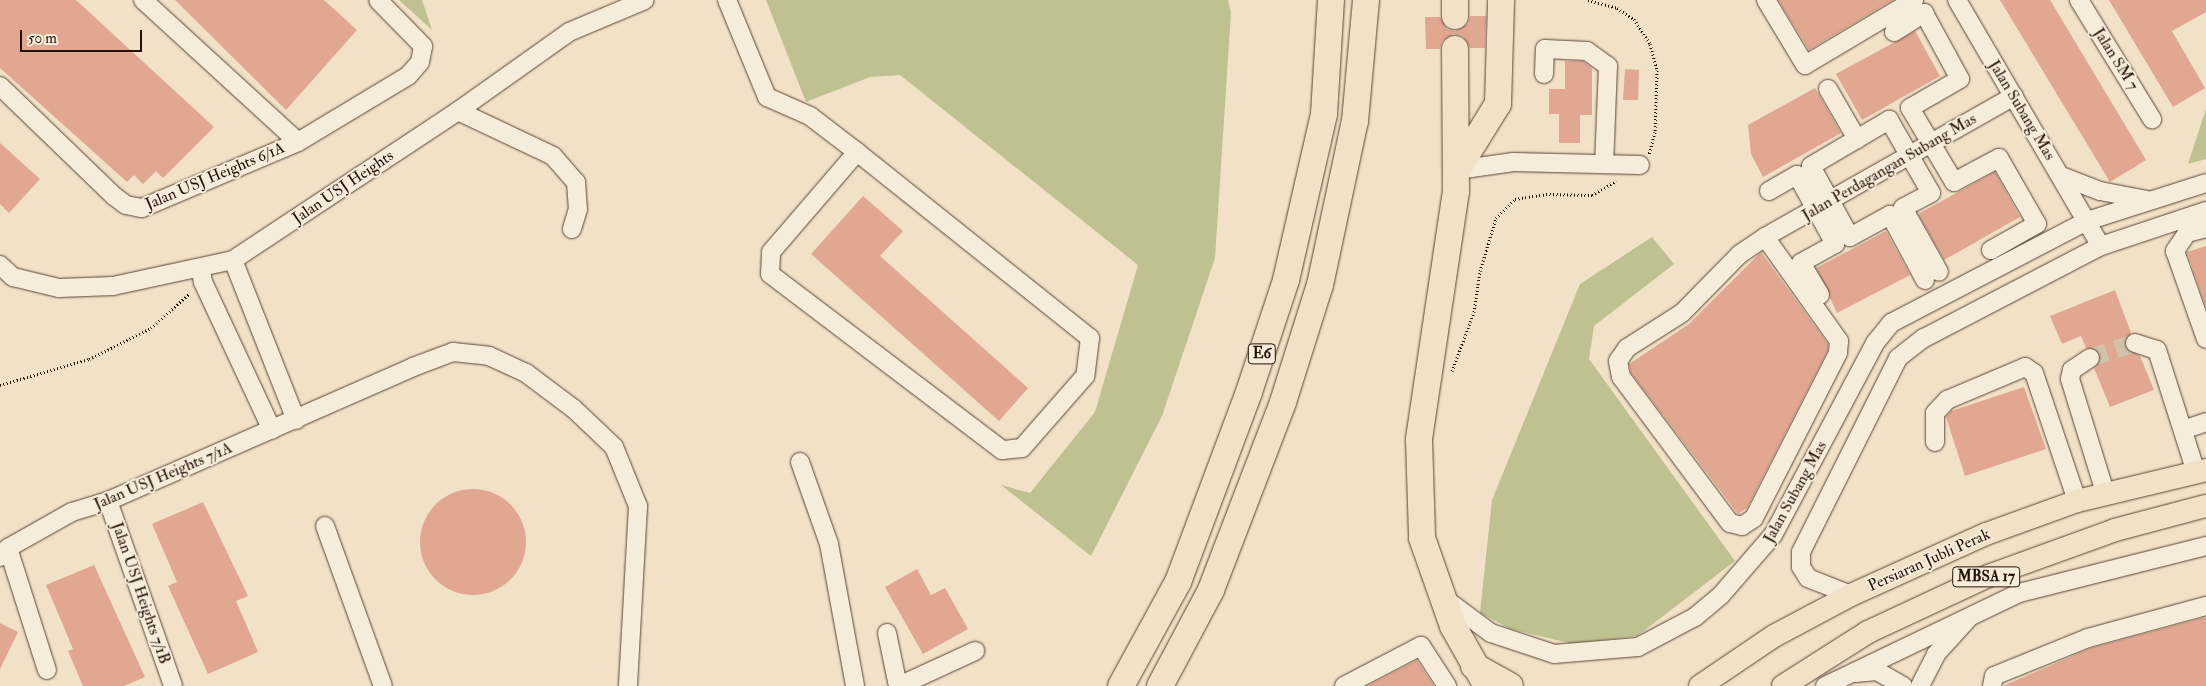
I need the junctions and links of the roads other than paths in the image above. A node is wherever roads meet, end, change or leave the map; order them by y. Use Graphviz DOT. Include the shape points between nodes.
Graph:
graph roads {
  1 [pos="143,0"];
  2 [pos="378,0"];
  3 [pos="645,0"];
  4 [pos="727,0"];
  5 [pos="1331,0"];
  6 [pos="1366,0"];
  7 [pos="1501,0"];
  8 [pos="1766,0"];
  9 [pos="1957,0"];
  10 [pos="2079,0"];
  11 [pos="1912,1"];
  12 [pos="1894,32"];
  13 [pos="1455,49"];
  14 [pos="1544,74"];
  15 [pos="0,86"];
  16 [pos="1828,89"];
  17 [pos="2014,96"];
  18 [pos="458,111"];
  19 [pos="2152,118"];
  20 [pos="1857,139"];
  21 [pos="298,142"];
  22 [pos="1931,143"];
  23 [pos="857,152"];
  24 [pos="1909,155"];
  25 [pos="1604,164"];
  26 [pos="1640,165"];
  27 [pos="1457,170"];
  28 [pos="2061,176"];
  29 [pos="2206,183"];
  30 [pos="1769,191"];
  31 [pos="2151,200"];
  32 [pos="1823,205"];
  33 [pos="2206,211"];
  34 [pos="2087,221"];
  35 [pos="2206,228"];
  36 [pos="572,230"];
  37 [pos="1765,238"];
  38 [pos="2100,246"];
  39 [pos="1991,250"];
  40 [pos="233,260"];
  41 [pos="2011,262"];
  42 [pos="6,271"];
  43 [pos="2048,273"];
  44 [pos="202,276"];
  45 [pos="1820,294"];
  46 [pos="2206,339"];
  47 [pos="2135,343"];
  48 [pos="2090,358"];
  49 [pos="296,420"];
  50 [pos="2206,422"];
  51 [pos="272,430"];
  52 [pos="2183,430"];
  53 [pos="1935,442"];
  54 [pos="800,462"];
  55 [pos="2201,471"];
  56 [pos="2106,495"];
  57 [pos="108,501"];
  58 [pos="2077,501"];
  59 [pos="2206,506"];
  60 [pos="325,526"];
  61 [pos="2206,546"];
  62 [pos="4,552"];
  63 [pos="1438,591"];
  64 [pos="1851,595"];
  65 [pos="2206,606"];
  66 [pos="1973,613"];
  67 [pos="887,633"];
  68 [pos="975,651"];
  69 [pos="46,670"];
  70 [pos="1846,674"];
  71 [pos="1480,676"];
  72 [pos="173,686"];
  73 [pos="383,686"];
  74 [pos="628,686"];
  75 [pos="855,686"];
  76 [pos="898,686"];
  77 [pos="1121,686"];
  78 [pos="1160,686"];
  79 [pos="1344,686"];
  80 [pos="1447,686"];
  81 [pos="1510,686"];
  82 [pos="1700,686"];
  83 [pos="1783,686"];
  84 [pos="1825,686"];
  85 [pos="1903,686"];
  86 [pos="1920,686"];
  87 [pos="1992,686"];
  1 -- 21 [label="street"];
  2 -- 21 [label="street, Jalan USJ Heights 6/1A" via="423,46 420,62 408,76"];
  3 -- 18 [label="street, Jalan USJ Heights" via="569,32"];
  4 -- 23 [label="street" via="767,97 810,116"];
  5 -- 77 [label="highway, E6" via="1324,114 1286,280 1249,392 1178,582"];
  6 -- 78 [label="highway, E6" via="1355,121 1320,285 1283,402 1211,590"];
  7 -- 27 [label="highway" via="1498,104"];
  8 -- 11 [label="street" via="1804,66"];
  9 -- 17 [label="street, Jalan Subang Mas"];
  10 -- 19 [label="street, Jalan SM 7"];
  12 -- 22 [label="street" via="1924,13 1960,79 1910,108"];
  13 -- 27 [label="highway"];
  14 -- 25 [label="street" via="1545,49 1587,51 1608,66"];
  15 -- 21 [label="street, Jalan USJ Heights 6/1A" via="114,196 142,208"];
  16 -- 20 [label="street"];
  17 -- 22 [label="street, Jalan Perdagangan Subang Mas"];
  17 -- 28 [label="street, Jalan Subang Mas"];
  18 -- 36 [label="street" via="553,156 576,182 578,209"];
  18 -- 40 [label="street, Jalan USJ Heights"];
  20 -- 24 [label="street" via="1889,120"];
  20 -- 32 [label="street" via="1811,166"];
  22 -- 24 [label="street, Jalan Perdagangan Subang Mas"];
  22 -- 39 [label="street" via="1954,182 1999,158 2037,224"];
  23 -- 23 [label="street" via="1090,338 1085,376 1022,448 1002,450 770,274 771,252"];
  24 -- 32 [label="street, Jalan Perdagangan Subang Mas"];
  24 -- 32 [label="street" via="1931,193 1903,208 1932,276 1890,215 1850,237"];
  25 -- 26 [label="street"];
  25 -- 27 [label="street" via="1513,162"];
  27 -- 63 [label="highway" via="1420,440 1422,538"];
  28 -- 31 [label="street" via="2100,191"];
  28 -- 34 [label="street, Jalan Subang Mas"];
  29 -- 31 [label="street, Jalan Subang Mas"];
  30 -- 32 [label="street" via="1797,175"];
  31 -- 34 [label="street, Jalan Subang Mas"];
  32 -- 37 [label="street, Jalan Perdagangan Subang Mas"];
  32 -- 45 [label="street" via="1836,244 1801,263"];
  33 -- 38 [label="street, Jalan Subang Mas"];
  34 -- 38 [label="street, Jalan Subang Mas"];
  34 -- 41 [label="street, Jalan Subang Mas"];
  35 -- 46 [label="street" via="2187,234 2175,251"];
  37 -- 37 [label="street, Jalan Perdagangan Subang Mas" via="1740,254 1682,313 1627,348 1618,361 1621,377 1730,523 1742,526 1754,518 1838,354 1839,341"];
  38 -- 43 [label="street, Jalan Subang Mas"];
  40 -- 44 [label="street, Jalan USJ Heights"];
  40 -- 49 [label="street"];
  41 -- 43 [label="street"];
  41 -- 63 [label="street, Jalan Subang Mas" via="1891,323 1875,343 1773,536 1733,583 1695,617 1638,647 1554,654 1491,632 1469,619"];
  42 -- 44 [label="street, Jalan USJ Heights" via="59,288 113,286"];
  43 -- 64 [label="street, Jalan Subang Mas" via="1924,338 1898,358 1801,552 1801,567 1808,578"];
  44 -- 51 [label="street"];
  47 -- 52 [label="street" via="2157,350"];
  48 -- 56 [label="street" via="2072,370 2070,379"];
  49 -- 51 [label="street, Jalan USJ Heights 7/1A"];
  49 -- 74 [label="street, Jalan USJ Heights 7/1A" via="453,352 489,356 526,373 574,409 614,447 638,506"];
  50 -- 52 [label="street"];
  51 -- 57 [label="street, Jalan USJ Heights 7/1A"];
  52 -- 55 [label="street"];
  53 -- 58 [label="street" via="1935,413 1947,400 2025,367 2034,373"];
  54 -- 75 [label="street" via="829,544"];
  55 -- 56 [label="main road, Persiaran Jubli Perak / MBSA 17"];
  56 -- 58 [label="main road, Persiaran Jubli Perak / MBSA 17"];
  57 -- 62 [label="street, Jalan USJ Heights 7/1A" via="72,512"];
  57 -- 72 [label="street, Jalan USJ Heights 7/1B"];
  58 -- 64 [label="main road, Persiaran Jubli Perak / MBSA 17" via="1986,534"];
  59 -- 83 [label="main road, MBSA 17" via="2115,530 1988,576 1868,632"];
  60 -- 73 [label="street"];
  61 -- 66 [label="street" via="2019,593"];
  62 -- 69 [label="street"];
  63 -- 71 [label="highway"];
  64 -- 82 [label="main road, Persiaran Jubli Perak / MBSA 17" via="1774,636"];
  65 -- 87 [label="street" via="2088,638 1994,676"];
  66 -- 70 [label="street"];
  66 -- 86 [label="street" via="1936,654"];
  67 -- 76 [label="street"];
  68 -- 76 [label="street"];
  70 -- 84 [label="street"];
  70 -- 85 [label="street" via="1877,672"];
  71 -- 81 [label="highway"];
  79 -- 80 [label="street" via="1421,646"];
}
